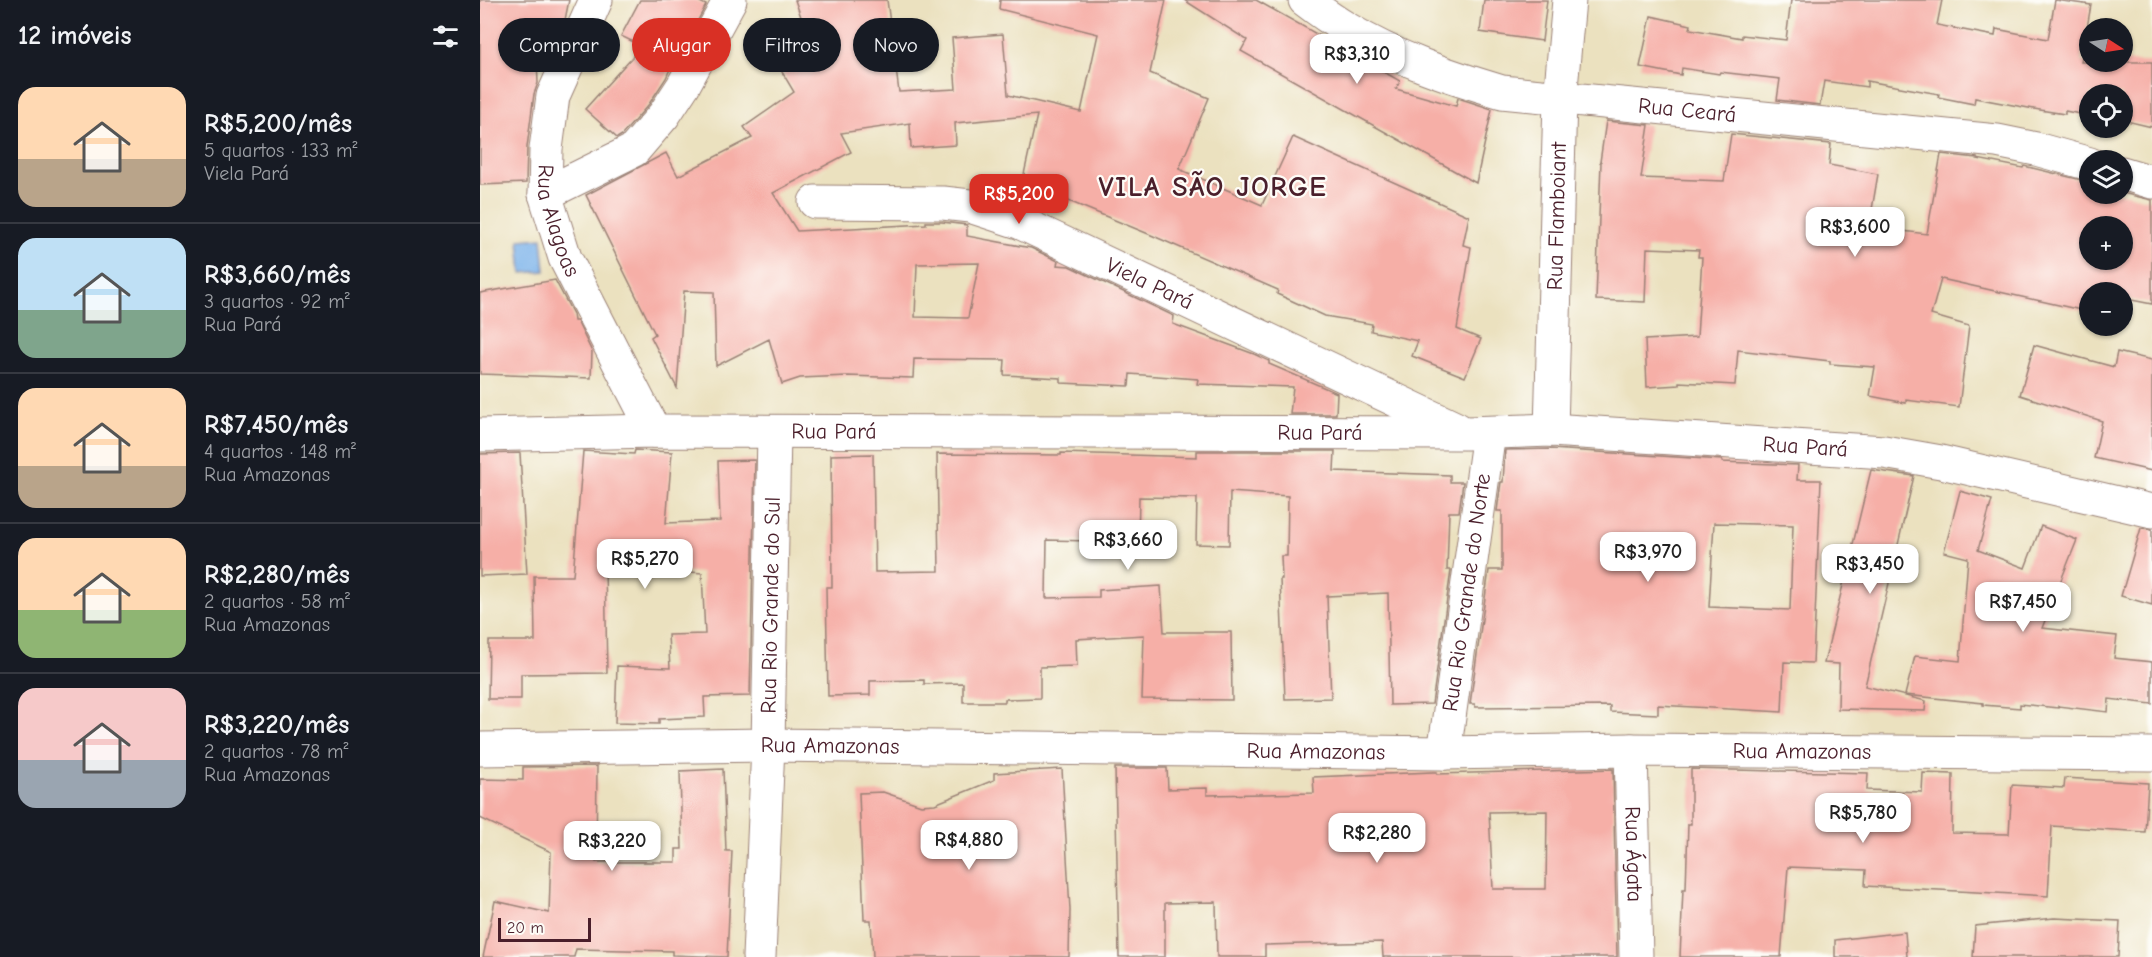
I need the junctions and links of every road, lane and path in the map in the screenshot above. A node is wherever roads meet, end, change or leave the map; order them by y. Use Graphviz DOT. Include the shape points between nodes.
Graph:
graph roads {
  1 [pos="596,0"];
  2 [pos="730,0"];
  3 [pos="1305,0"];
  4 [pos="1569,0"];
  5 [pos="1560,99"];
  6 [pos="2079,161"];
  7 [pos="2133,176"];
  8 [pos="2152,182"];
  9 [pos="545,194"];
  10 [pos="815,202"];
  11 [pos="1551,430"];
  12 [pos="654,431"];
  13 [pos="774,432"];
  14 [pos="1478,433"];
  15 [pos="480,435"];
  16 [pos="2152,511"];
  17 [pos="768,745"];
  18 [pos="480,749"];
  19 [pos="1631,750"];
  20 [pos="1444,753"];
  21 [pos="2152,754"];
  22 [pos="759,957"];
  23 [pos="1636,957"];
  1 -- 9 [label="street, Rua Alagoas" via="554,96 546,149"];
  2 -- 9 [label="street" via="683,86 634,150"];
  3 -- 5 [label="street, Rua Ceará" via="1346,29 1450,76 1502,92"];
  4 -- 5 [label="street, Rua Flamboiant"];
  5 -- 6 [label="street, Rua Ceará" via="1997,141"];
  5 -- 11 [label="street, Rua Flamboiant"];
  7 -- 8 [label="street"];
  9 -- 12 [label="street, Rua Alagoas" via="565,258"];
  10 -- 14 [label="street, Viela Pará" via="942,203 970,206 1008,218"];
  11 -- 14 [label="street, Rua Pará"];
  11 -- 16 [label="street, Rua Pará" via="1884,452"];
  12 -- 13 [label="street, Rua Pará"];
  12 -- 15 [label="street, Rua Pará"];
  13 -- 14 [label="street, Rua Pará"];
  13 -- 17 [label="street, Rua Rio Grande do Sul"];
  14 -- 20 [label="street, Rua Rio Grande do Norte"];
  17 -- 18 [label="street, Rua Amazonas"];
  17 -- 20 [label="street, Rua Amazonas"];
  17 -- 22 [label="street, Rua Rio Grande do Sul"];
  19 -- 20 [label="street, Rua Amazonas"];
  19 -- 21 [label="street, Rua Amazonas"];
  19 -- 23 [label="street, Rua Ágata"];
}
